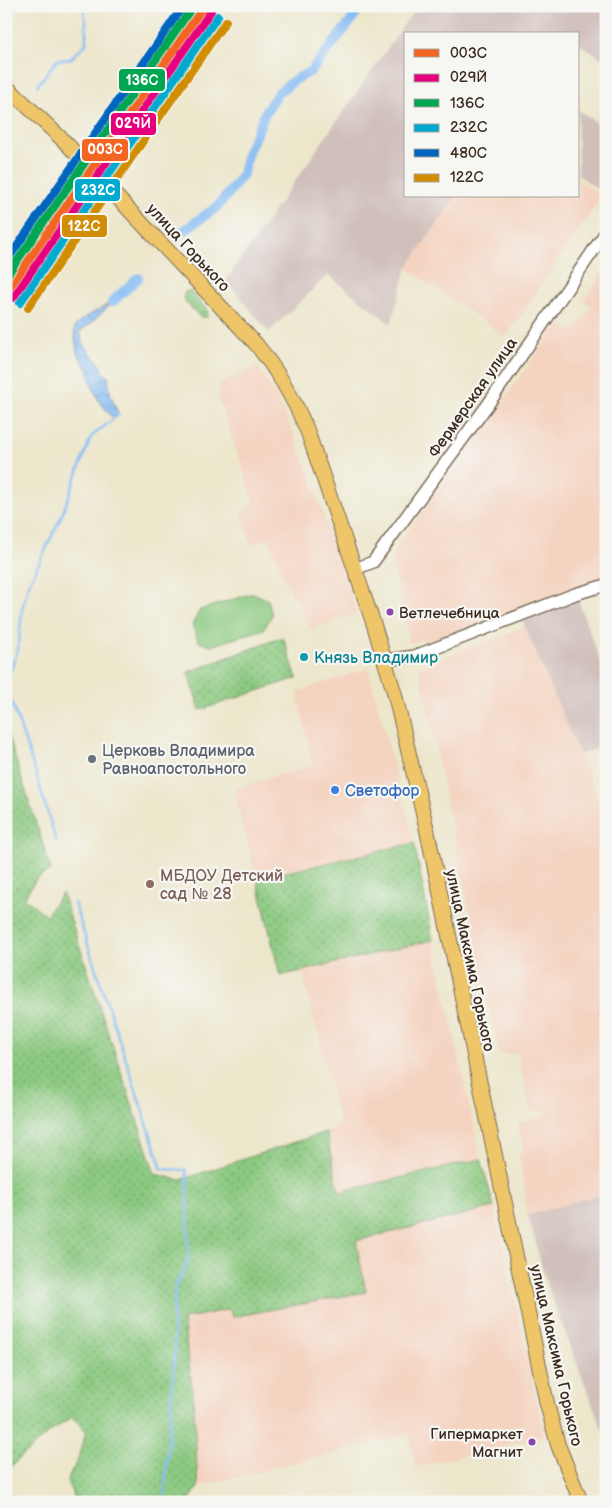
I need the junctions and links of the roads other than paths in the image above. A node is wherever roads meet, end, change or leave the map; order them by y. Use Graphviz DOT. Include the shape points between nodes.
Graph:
graph roads {
  1 [pos="6,86"];
  2 [pos="6,93"];
  3 [pos="25,103"];
  4 [pos="606,232"];
  5 [pos="307,430"];
  6 [pos="355,569"];
  7 [pos="606,584"];
  8 [pos="386,660"];
  9 [pos="581,1502"];
  1 -- 3 [label="main road"];
  2 -- 3 [label="main road"];
  3 -- 5 [label="main road, улица Горького" via="256,344 283,380"];
  4 -- 6 [label="street, Фермерская улица" via="373,562"];
  5 -- 6 [label="main road, улица Максима Горького"];
  6 -- 8 [label="main road, улица Максима Горького"];
  7 -- 8 [label="street" via="415,656"];
  8 -- 9 [label="main road, улица Максима Горького" via="425,824 547,1404 558,1445"];
}
